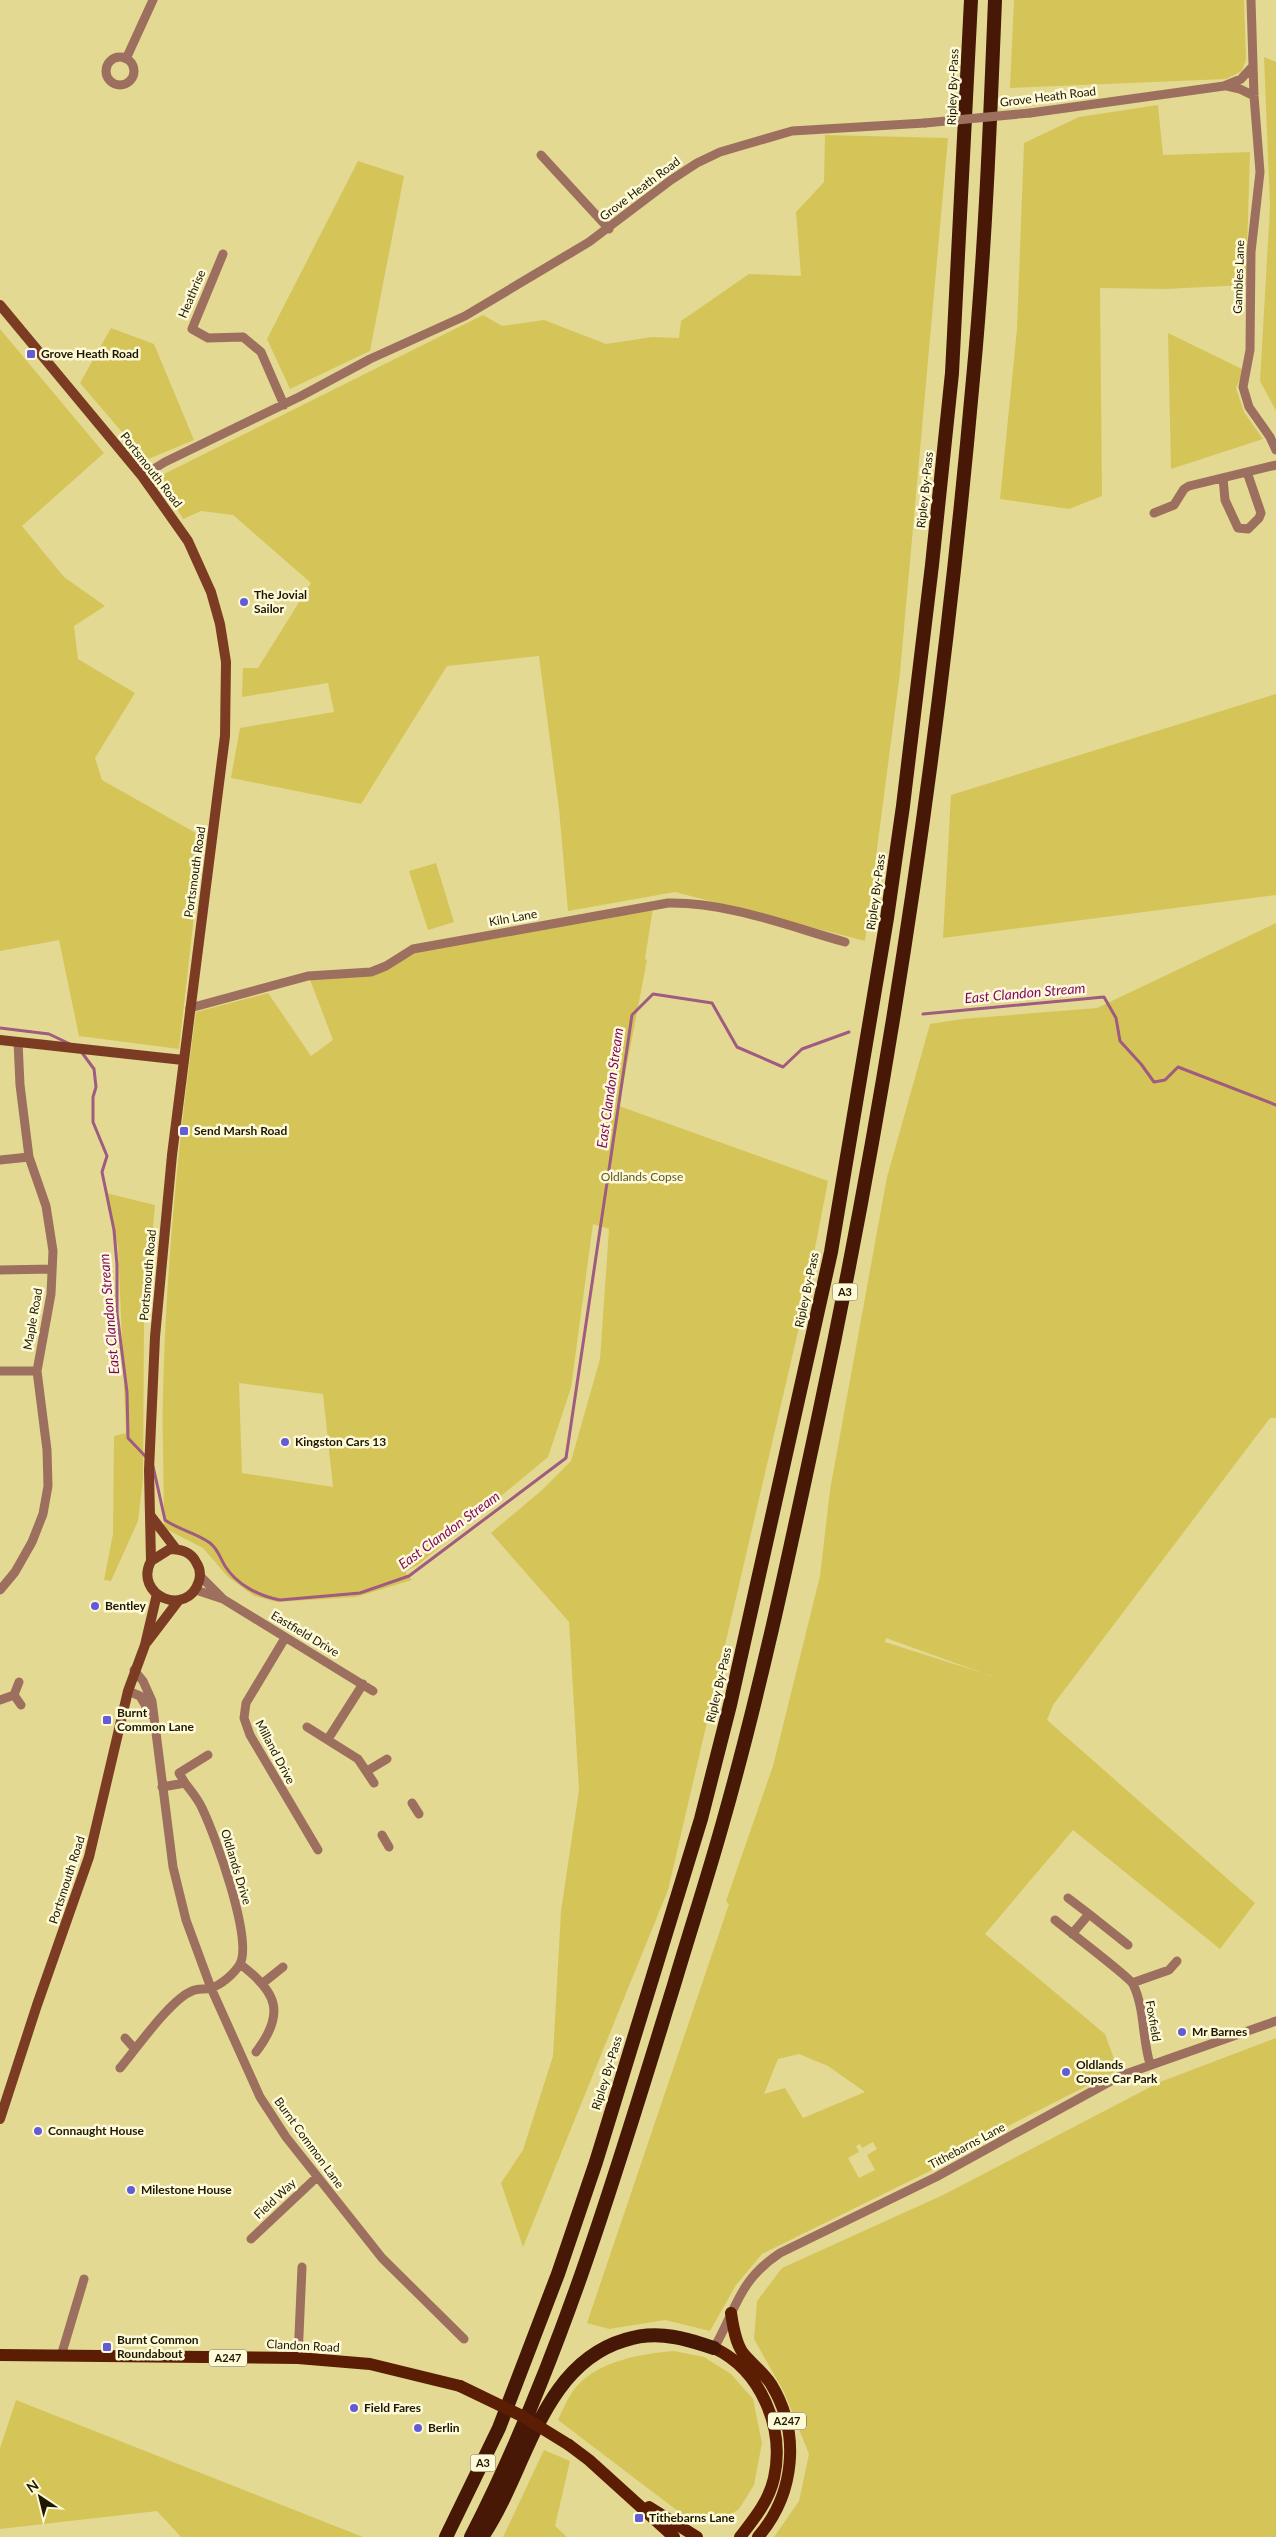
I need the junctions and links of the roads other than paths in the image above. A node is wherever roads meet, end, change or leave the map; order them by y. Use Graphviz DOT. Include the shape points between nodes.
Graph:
graph roads {
  1 [pos="153,0"];
  2 [pos="971,0"];
  3 [pos="995,0"];
  4 [pos="1251,0"];
  5 [pos="126,59"];
  6 [pos="1253,66"];
  7 [pos="1224,86"];
  8 [pos="1254,96"];
  9 [pos="541,155"];
  10 [pos="609,229"];
  11 [pos="223,254"];
  12 [pos="0,305"];
  13 [pos="284,405"];
  14 [pos="1276,450"];
  15 [pos="1276,465"];
  16 [pos="1247,472"];
  17 [pos="142,476"];
  18 [pos="1223,478"];
  19 [pos="1154,513"];
  20 [pos="845,942"];
  21 [pos="190,1008"];
  22 [pos="0,1040"];
  23 [pos="18,1042"];
  24 [pos="183,1060"];
  25 [pos="29,1157"];
  26 [pos="0,1160"];
  27 [pos="52,1269"];
  28 [pos="0,1270"];
  29 [pos="36,1371"];
  30 [pos="0,1372"];
  31 [pos="149,1514"];
  32 [pos="176,1549"];
  33 [pos="151,1561"];
  34 [pos="200,1576"];
  35 [pos="0,1590"];
  36 [pos="196,1590"];
  37 [pos="157,1594"];
  38 [pos="179,1600"];
  39 [pos="223,1600"];
  40 [pos="285,1638"];
  41 [pos="144,1645"];
  42 [pos="134,1670"];
  43 [pos="19,1682"];
  44 [pos="363,1684"];
  45 [pos="374,1690"];
  46 [pos="128,1691"];
  47 [pos="14,1695"];
  48 [pos="0,1700"];
  49 [pos="21,1705"];
  50 [pos="153,1720"];
  51 [pos="307,1726"];
  52 [pos="328,1738"];
  53 [pos="208,1755"];
  54 [pos="387,1759"];
  55 [pos="367,1771"];
  56 [pos="185,1783"];
  57 [pos="374,1783"];
  58 [pos="162,1786"];
  59 [pos="412,1803"];
  60 [pos="419,1814"];
  61 [pos="382,1835"];
  62 [pos="390,1847"];
  63 [pos="318,1850"];
  64 [pos="1068,1898"];
  65 [pos="1089,1914"];
  66 [pos="1055,1920"];
  67 [pos="1072,1934"];
  68 [pos="1128,1945"];
  69 [pos="1177,1961"];
  70 [pos="240,1964"];
  71 [pos="283,1967"];
  72 [pos="263,1983"];
  73 [pos="1132,1983"];
  74 [pos="211,1988"];
  75 [pos="1276,2021"];
  76 [pos="125,2038"];
  77 [pos="135,2049"];
  78 [pos="256,2052"];
  79 [pos="1150,2064"];
  80 [pos="120,2068"];
  81 [pos="0,2119"];
  82 [pos="317,2177"];
  83 [pos="250,2239"];
  84 [pos="302,2268"];
  85 [pos="84,2279"];
  86 [pos="731,2312"];
  87 [pos="464,2338"];
  88 [pos="714,2348"];
  89 [pos="0,2355"];
  90 [pos="61,2356"];
  91 [pos="298,2358"];
  92 [pos="629,2496"];
  93 [pos="446,2537"];
  94 [pos="471,2537"];
  95 [pos="482,2537"];
  96 [pos="674,2537"];
  97 [pos="697,2537"];
  98 [pos="740,2537"];
  99 [pos="758,2537"];
  1 -- 5 [label="street"];
  2 -- 93 [label="highway, Ripley By-Pass / A3" via="952,373 932,565 887,918 830,1252 730,1705 701,1819 596,2162 558,2274 499,2428"];
  3 -- 94 [label="highway, A3" via="974,373 953,581 911,917 853,1252 753,1706 723,1822 580,2283 537,2396"];
  4 -- 6 [label="street"];
  6 -- 7 [label="street, Grove Heath Road" via="1241,79"];
  6 -- 8 [label="street, Gambles Lane"];
  7 -- 8 [label="street" via="1240,88"];
  7 -- 10 [label="street, Grove Heath Road, bridge" via="1030,113 792,131 740,145 697,163"];
  8 -- 14 [label="street, Gambles Lane" via="1260,172 1251,252 1250,350 1243,387 1249,408"];
  9 -- 10 [label="street"];
  10 -- 13 [label="street, Grove Heath Road" via="465,316 370,359"];
  11 -- 13 [label="street, Heathrise" via="192,329 208,338 243,337 261,352"];
  12 -- 17 [label="main road, Portsmouth Road"];
  13 -- 17 [label="street, Grove Heath Road"];
  15 -- 16 [label="street"];
  16 -- 18 [label="street"];
  16 -- 18 [label="street" via="1261,513 1248,530 1238,528 1225,500"];
  17 -- 21 [label="main road, Portsmouth Road" via="197,557 220,624 226,662 225,736"];
  18 -- 19 [label="street" via="1189,486 1174,505"];
  20 -- 21 [label="street, Kiln Lane" via="745,914 688,903 668,903 413,949 371,972 308,976"];
  21 -- 24 [label="main road, Portsmouth Road"];
  22 -- 23 [label="main road"];
  23 -- 24 [label="main road"];
  23 -- 25 [label="street, Maple Road"];
  24 -- 31 [label="main road, Portsmouth Road" via="154,1337"];
  25 -- 26 [label="street"];
  25 -- 27 [label="street, Maple Road" via="46,1206 53,1251"];
  27 -- 28 [label="street"];
  27 -- 29 [label="street, Maple Road" via="51,1294"];
  29 -- 30 [label="street"];
  29 -- 35 [label="street, Maple Road" via="47,1450 45,1504 25,1558"];
  31 -- 32 [label="main road"];
  31 -- 33 [label="main road, Portsmouth Road"];
  32 -- 33 [label="main road" via="162,1552"];
  32 -- 34 [label="main road" via="195,1559"];
  33 -- 37 [label="main road, Portsmouth Road" via="148,1576"];
  34 -- 36 [label="main road"];
  34 -- 39 [label="street, Eastfield Drive"];
  36 -- 38 [label="main road, Portsmouth Road"];
  36 -- 39 [label="street, Eastfield Drive"];
  37 -- 38 [label="main road" via="171,1601"];
  37 -- 41 [label="main road, Portsmouth Road"];
  38 -- 41 [label="main road, Portsmouth Road"];
  39 -- 40 [label="street, Eastfield Drive"];
  40 -- 44 [label="street, Eastfield Drive"];
  40 -- 63 [label="street, Milland Drive" via="246,1703 244,1718 250,1735"];
  41 -- 42 [label="main road, Portsmouth Road"];
  42 -- 46 [label="main road, Portsmouth Road"];
  42 -- 50 [label="street, Burnt Common Lane" via="149,1692"];
  43 -- 47 [label="street"];
  44 -- 45 [label="street, Eastfield Drive"];
  44 -- 52 [label="street"];
  46 -- 50 [label="street, Burnt Common Lane" via="140,1696"];
  46 -- 81 [label="main road, Portsmouth Road" via="89,1857"];
  47 -- 48 [label="street"];
  47 -- 49 [label="street"];
  50 -- 58 [label="street, Burnt Common Lane"];
  51 -- 52 [label="street"];
  52 -- 55 [label="street" via="358,1759"];
  53 -- 56 [label="street" via="179,1773"];
  54 -- 55 [label="street"];
  55 -- 57 [label="street"];
  56 -- 58 [label="street"];
  56 -- 70 [label="street, Oldlands Drive" via="202,1806 231,1890 243,1940"];
  58 -- 74 [label="street, Burnt Common Lane" via="178,1893"];
  59 -- 60 [label="street"];
  61 -- 62 [label="street"];
  64 -- 65 [label="street"];
  65 -- 67 [label="street"];
  65 -- 68 [label="street"];
  66 -- 67 [label="street"];
  67 -- 73 [label="street"];
  69 -- 73 [label="street" via="1169,1970"];
  70 -- 72 [label="street"];
  70 -- 74 [label="street" via="228,1978"];
  71 -- 72 [label="street"];
  72 -- 78 [label="street" via="274,2013 272,2028"];
  73 -- 79 [label="street, Foxfield" via="1141,2010 1144,2045"];
  74 -- 77 [label="street" via="192,1990 175,2002"];
  74 -- 82 [label="street, Burnt Common Lane" via="260,2097"];
  75 -- 79 [label="street, Tithebarns Lane"];
  76 -- 77 [label="street"];
  77 -- 80 [label="street"];
  79 -- 86 [label="street, Tithebarns Lane" via="1120,2076 936,2178 780,2253 766,2262 744,2286"];
  82 -- 83 [label="street, Field Way"];
  82 -- 87 [label="street, Burnt Common Lane" via="382,2258"];
  84 -- 91 [label="street"];
  85 -- 90 [label="street"];
  86 -- 88 [label="street, Tithebarns Lane"];
  86 -- 99 [label="main road, A247" via="738,2344 771,2384 786,2416 790,2435 788,2474 783,2492 776,2510"];
  88 -- 95 [label="highway" via="673,2336 632,2338 610,2344 574,2368 554,2395 500,2508"];
  88 -- 98 [label="main road, A247" via="729,2355 753,2380 769,2410 775,2431 774,2479 766,2500"];
  89 -- 90 [label="main road, Clandon Road / A247"];
  90 -- 91 [label="main road, Clandon Road / A247"];
  91 -- 92 [label="main road, Clandon Road / A247, bridge" via="370,2364 457,2384 522,2416 569,2445"];
  92 -- 96 [label="main road, Clandon Road / A247"];
  92 -- 97 [label="main road"];
}
